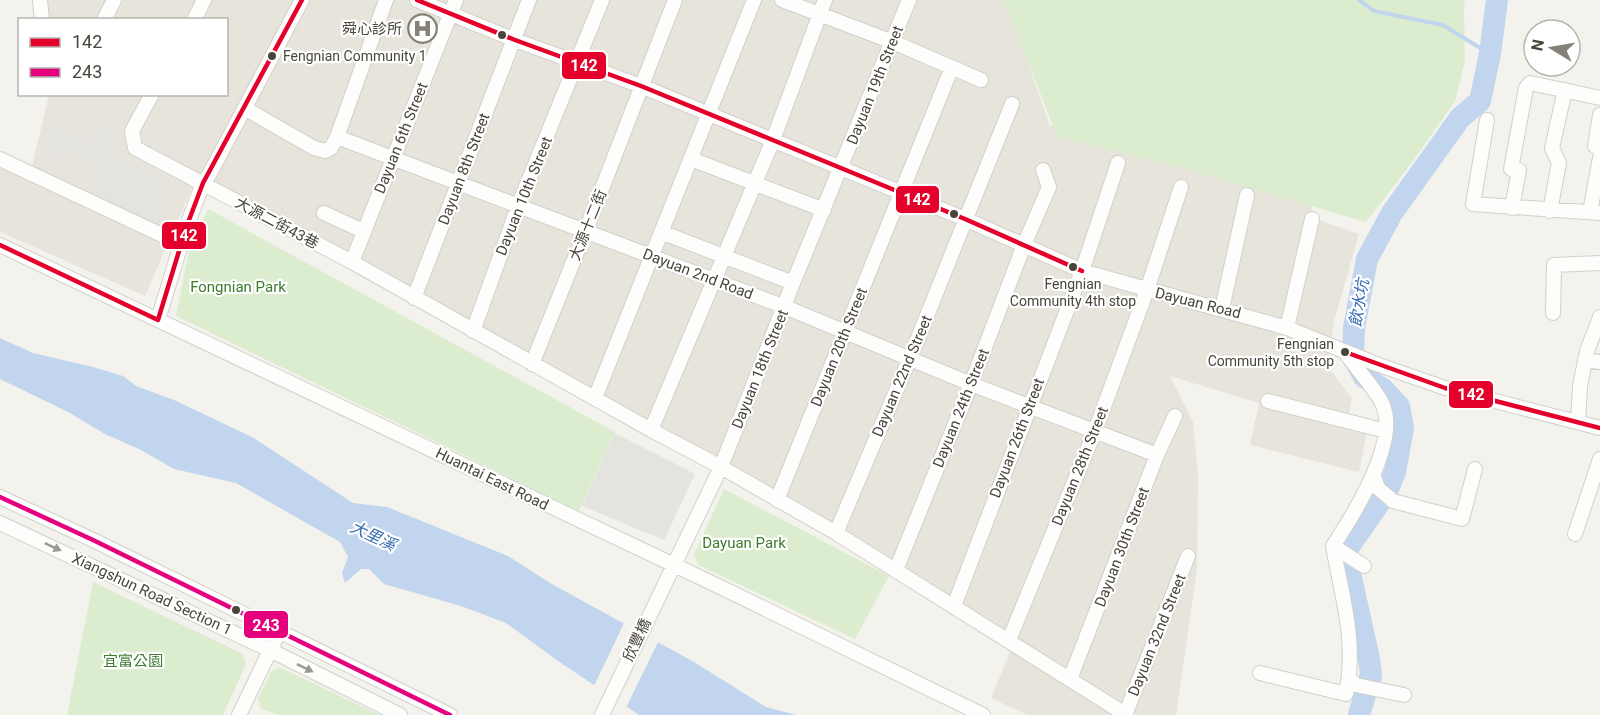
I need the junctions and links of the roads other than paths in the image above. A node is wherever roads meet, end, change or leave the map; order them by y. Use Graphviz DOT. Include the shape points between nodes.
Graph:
graph roads {
  1 [pos="40,0"];
  2 [pos="114,0"];
  3 [pos="204,0"];
  4 [pos="302,0"];
  5 [pos="386,0"];
  6 [pos="417,0"];
  7 [pos="529,0"];
  8 [pos="602,0"];
  9 [pos="675,0"];
  10 [pos="754,0"];
  11 [pos="782,0"];
  12 [pos="825,0"];
  13 [pos="909,0"];
  14 [pos="453,7"];
  15 [pos="819,15"];
  16 [pos="42,18"];
  17 [pos="105,18"];
  18 [pos="195,18"];
  19 [pos="515,40"];
  20 [pos="893,42"];
  21 [pos="578,63"];
  22 [pos="952,67"];
  23 [pos="981,80"];
  24 [pos="641,86"];
  25 [pos="1565,90"];
  26 [pos="151,96"];
  27 [pos="1600,98"];
  28 [pos="1012,104"];
  29 [pos="246,109"];
  30 [pos="709,113"];
  31 [pos="1600,115"];
  32 [pos="1487,120"];
  33 [pos="337,136"];
  34 [pos="773,140"];
  35 [pos="1600,149"];
  36 [pos="393,158"];
  37 [pos="1600,158"];
  38 [pos="0,159"];
  39 [pos="691,159"];
  40 [pos="1118,163"];
  41 [pos="840,169"];
  42 [pos="1043,170"];
  43 [pos="458,182"];
  44 [pos="203,183"];
  45 [pos="754,184"];
  46 [pos="1181,187"];
  47 [pos="902,194"];
  48 [pos="1247,195"];
  49 [pos="519,204"];
  50 [pos="1512,208"];
  51 [pos="824,210"];
  52 [pos="1550,211"];
  53 [pos="324,213"];
  54 [pos="1595,213"];
  55 [pos="965,219"];
  56 [pos="1312,219"];
  57 [pos="586,230"];
  58 [pos="363,231"];
  59 [pos="661,232"];
  60 [pos="181,244"];
  61 [pos="1024,244"];
  62 [pos="0,245"];
  63 [pos="652,256"];
  64 [pos="723,256"];
  65 [pos="352,262"];
  66 [pos="1600,264"];
  67 [pos="1082,271"];
  68 [pos="714,281"];
  69 [pos="793,283"];
  70 [pos="1147,290"];
  71 [pos="414,298"];
  72 [pos="785,306"];
  73 [pos="1222,309"];
  74 [pos="1553,313"];
  75 [pos="1600,317"];
  76 [pos="158,320"];
  77 [pos="1287,327"];
  78 [pos="473,331"];
  79 [pos="844,331"];
  80 [pos="1345,352"];
  81 [pos="910,358"];
  82 [pos="1585,360"];
  83 [pos="1600,362"];
  84 [pos="532,364"];
  85 [pos="971,384"];
  86 [pos="595,398"];
  87 [pos="1268,401"];
  88 [pos="1029,406"];
  89 [pos="1175,416"];
  90 [pos="1578,422"];
  91 [pos="1600,429"];
  92 [pos="651,430"];
  93 [pos="1095,431"];
  94 [pos="1386,431"];
  95 [pos="1157,456"];
  96 [pos="1600,459"];
  97 [pos="721,466"];
  98 [pos="1474,469"];
  99 [pos="1376,482"];
  100 [pos="0,497"];
  101 [pos="777,500"];
  102 [pos="0,523"];
  103 [pos="836,533"];
  104 [pos="1575,534"];
  105 [pos="1337,549"];
  106 [pos="1188,556"];
  107 [pos="672,566"];
  108 [pos="1364,566"];
  109 [pos="896,570"];
  110 [pos="954,606"];
  111 [pos="280,630"];
  112 [pos="1009,640"];
  113 [pos="270,650"];
  114 [pos="1260,673"];
  115 [pos="1070,679"];
  116 [pos="1351,686"];
  117 [pos="1404,695"];
  118 [pos="239,715"];
  119 [pos="400,715"];
  120 [pos="450,715"];
  121 [pos="602,715"];
  122 [pos="984,715"];
  123 [pos="1125,715"];
  1 -- 16 [label="street"];
  2 -- 17 [label="street"];
  3 -- 18 [label="street"];
  4 -- 29 [label="street"];
  5 -- 33 [label="street"];
  6 -- 14 [label="street, Dayuan Road"];
  7 -- 19 [label="street, Dayuan 8th Street"];
  8 -- 21 [label="street, Dayuan 10th Street"];
  9 -- 24 [label="street, 大源十二街"];
  10 -- 30 [label="street"];
  11 -- 15 [label="street"];
  12 -- 15 [label="street"];
  13 -- 20 [label="street, Dayuan 19th Street"];
  14 -- 19 [label="street, Dayuan Road"];
  14 -- 36 [label="street, Dayuan 6th Street"];
  15 -- 20 [label="street"];
  15 -- 34 [label="street"];
  19 -- 21 [label="street, Dayuan Road"];
  19 -- 43 [label="street, Dayuan 8th Street"];
  20 -- 22 [label="street"];
  20 -- 41 [label="street, Dayuan 19th Street"];
  21 -- 24 [label="street, Dayuan Road"];
  21 -- 49 [label="street, Dayuan 10th Street"];
  22 -- 23 [label="street"];
  22 -- 47 [label="street, Dayuan 20th Street"];
  24 -- 30 [label="street, Dayuan Road"];
  24 -- 57 [label="street, 大源十二街"];
  25 -- 27 [label="street"];
  25 -- 50 [label="street" via="1530,83 1526,88 1511,169 1519,170"];
  25 -- 52 [label="street" via="1552,148 1559,163"];
  26 -- 44 [label="street, 大源二街43巷" via="132,131 135,148"];
  28 -- 55 [label="street, Dayuan 22nd Street"];
  29 -- 33 [label="street" via="314,148 325,151"];
  29 -- 44 [label="street"];
  30 -- 34 [label="street, Dayuan Road"];
  30 -- 39 [label="street"];
  31 -- 35 [label="street" via="1595,146"];
  32 -- 50 [label="street" via="1473,204"];
  33 -- 36 [label="street, Dayuan 2nd Road"];
  34 -- 41 [label="street, Dayuan Road"];
  34 -- 45 [label="street"];
  36 -- 43 [label="street, Dayuan 2nd Road"];
  36 -- 58 [label="street, Dayuan 6th Street"];
  37 -- 54 [label="street"];
  38 -- 60 [label="street"];
  39 -- 45 [label="street"];
  39 -- 59 [label="street"];
  40 -- 67 [label="street, Dayuan 26th Street"];
  41 -- 47 [label="street, Dayuan Road"];
  41 -- 51 [label="street, Dayuan 18th Street"];
  42 -- 61 [label="street, Dayuan 24th Street" via="1049,187"];
  43 -- 49 [label="street, Dayuan 2nd Road"];
  43 -- 71 [label="street, Dayuan 8th Street"];
  44 -- 60 [label="street"];
  44 -- 65 [label="street, 大源二街43巷"];
  45 -- 51 [label="street"];
  45 -- 64 [label="street"];
  46 -- 70 [label="street, Dayuan 28th Street"];
  47 -- 55 [label="street, Dayuan Road"];
  47 -- 79 [label="street, Dayuan 20th Street"];
  48 -- 73 [label="street"];
  49 -- 57 [label="street, Dayuan 2nd Road"];
  49 -- 78 [label="street, Dayuan 10th Street"];
  50 -- 52 [label="street"];
  51 -- 69 [label="street, Dayuan 18th Street"];
  52 -- 54 [label="street"];
  53 -- 58 [label="street"];
  55 -- 61 [label="street, Dayuan Road"];
  55 -- 81 [label="street, Dayuan 22nd Street"];
  56 -- 77 [label="street"];
  57 -- 63 [label="street, Dayuan 2nd Road"];
  57 -- 84 [label="street, 大源十二街"];
  58 -- 65 [label="street, Dayuan 6th Street"];
  59 -- 63 [label="street"];
  59 -- 64 [label="street"];
  60 -- 76 [label="street"];
  61 -- 67 [label="street, Dayuan Road"];
  61 -- 85 [label="street, Dayuan 24th Street"];
  62 -- 76 [label="street, Huantai East Road"];
  63 -- 68 [label="street, Dayuan 2nd Road"];
  63 -- 86 [label="street"];
  64 -- 68 [label="street"];
  64 -- 69 [label="street"];
  65 -- 71 [label="street, 大源二街43巷"];
  66 -- 74 [label="street" via="1554,265"];
  67 -- 70 [label="street, Dayuan Road"];
  67 -- 88 [label="street, Dayuan 26th Street"];
  68 -- 72 [label="street, Dayuan 2nd Road"];
  68 -- 92 [label="street"];
  69 -- 72 [label="street, Dayuan 18th Street"];
  70 -- 73 [label="street, Dayuan Road"];
  70 -- 93 [label="street, Dayuan 28th Street"];
  71 -- 78 [label="street, 大源二街43巷"];
  72 -- 79 [label="street, Dayuan 2nd Road"];
  72 -- 97 [label="street, Dayuan 18th Street"];
  73 -- 77 [label="street, Dayuan Road"];
  75 -- 82 [label="street"];
  76 -- 107 [label="street, Huantai East Road"];
  77 -- 80 [label="street, Dayuan Road"];
  78 -- 84 [label="street, 大源二街43巷"];
  79 -- 81 [label="street, Dayuan 2nd Road"];
  79 -- 101 [label="street, Dayuan 20th Street"];
  80 -- 90 [label="street, Dayuan Road" via="1445,388"];
  80 -- 94 [label="street" via="1382,402"];
  81 -- 85 [label="street, Dayuan 2nd Road"];
  81 -- 103 [label="street, Dayuan 22nd Street"];
  82 -- 83 [label="street"];
  82 -- 90 [label="street"];
  84 -- 86 [label="street, 大源二街43巷"];
  85 -- 88 [label="street, Dayuan 2nd Road"];
  85 -- 109 [label="street, Dayuan 24th Street"];
  86 -- 92 [label="street, 大源二街43巷"];
  87 -- 94 [label="street"];
  88 -- 93 [label="street, Dayuan 2nd Road"];
  88 -- 110 [label="street, Dayuan 26th Street"];
  89 -- 95 [label="street, Dayuan 30th Street"];
  90 -- 91 [label="street, Dayuan Road"];
  92 -- 97 [label="street, 大源二街43巷"];
  93 -- 95 [label="street, Dayuan 2nd Road"];
  93 -- 112 [label="street, Dayuan 28th Street"];
  94 -- 99 [label="street"];
  95 -- 115 [label="street, Dayuan 30th Street"];
  96 -- 104 [label="street"];
  97 -- 101 [label="street, 大源二街43巷"];
  97 -- 107 [label="street, Dayuan 18th Street"];
  98 -- 99 [label="street" via="1462,519 1393,501"];
  99 -- 105 [label="street"];
  100 -- 111 [label="street, Xiangshun Road Section 1"];
  101 -- 103 [label="street, 大源二街43巷"];
  102 -- 113 [label="street, Xiangshun Road Section 1, one-way"];
  103 -- 109 [label="street, 大源二街43巷"];
  105 -- 108 [label="street"];
  105 -- 116 [label="street" via="1347,615"];
  106 -- 123 [label="street, Dayuan 32nd Street"];
  107 -- 121 [label="street, 欣豐橋"];
  107 -- 122 [label="street, Huantai East Road"];
  109 -- 110 [label="street, 大源二街43巷"];
  110 -- 112 [label="street, 大源二街43巷"];
  111 -- 113 [label="street"];
  111 -- 120 [label="street, Xiangshun Road Section 1"];
  112 -- 115 [label="street, 大源二街43巷"];
  113 -- 118 [label="street"];
  113 -- 119 [label="street, Xiangshun Road Section 1, one-way"];
  114 -- 116 [label="street"];
  115 -- 123 [label="street, 大源二街43巷"];
  116 -- 117 [label="street"];
}
